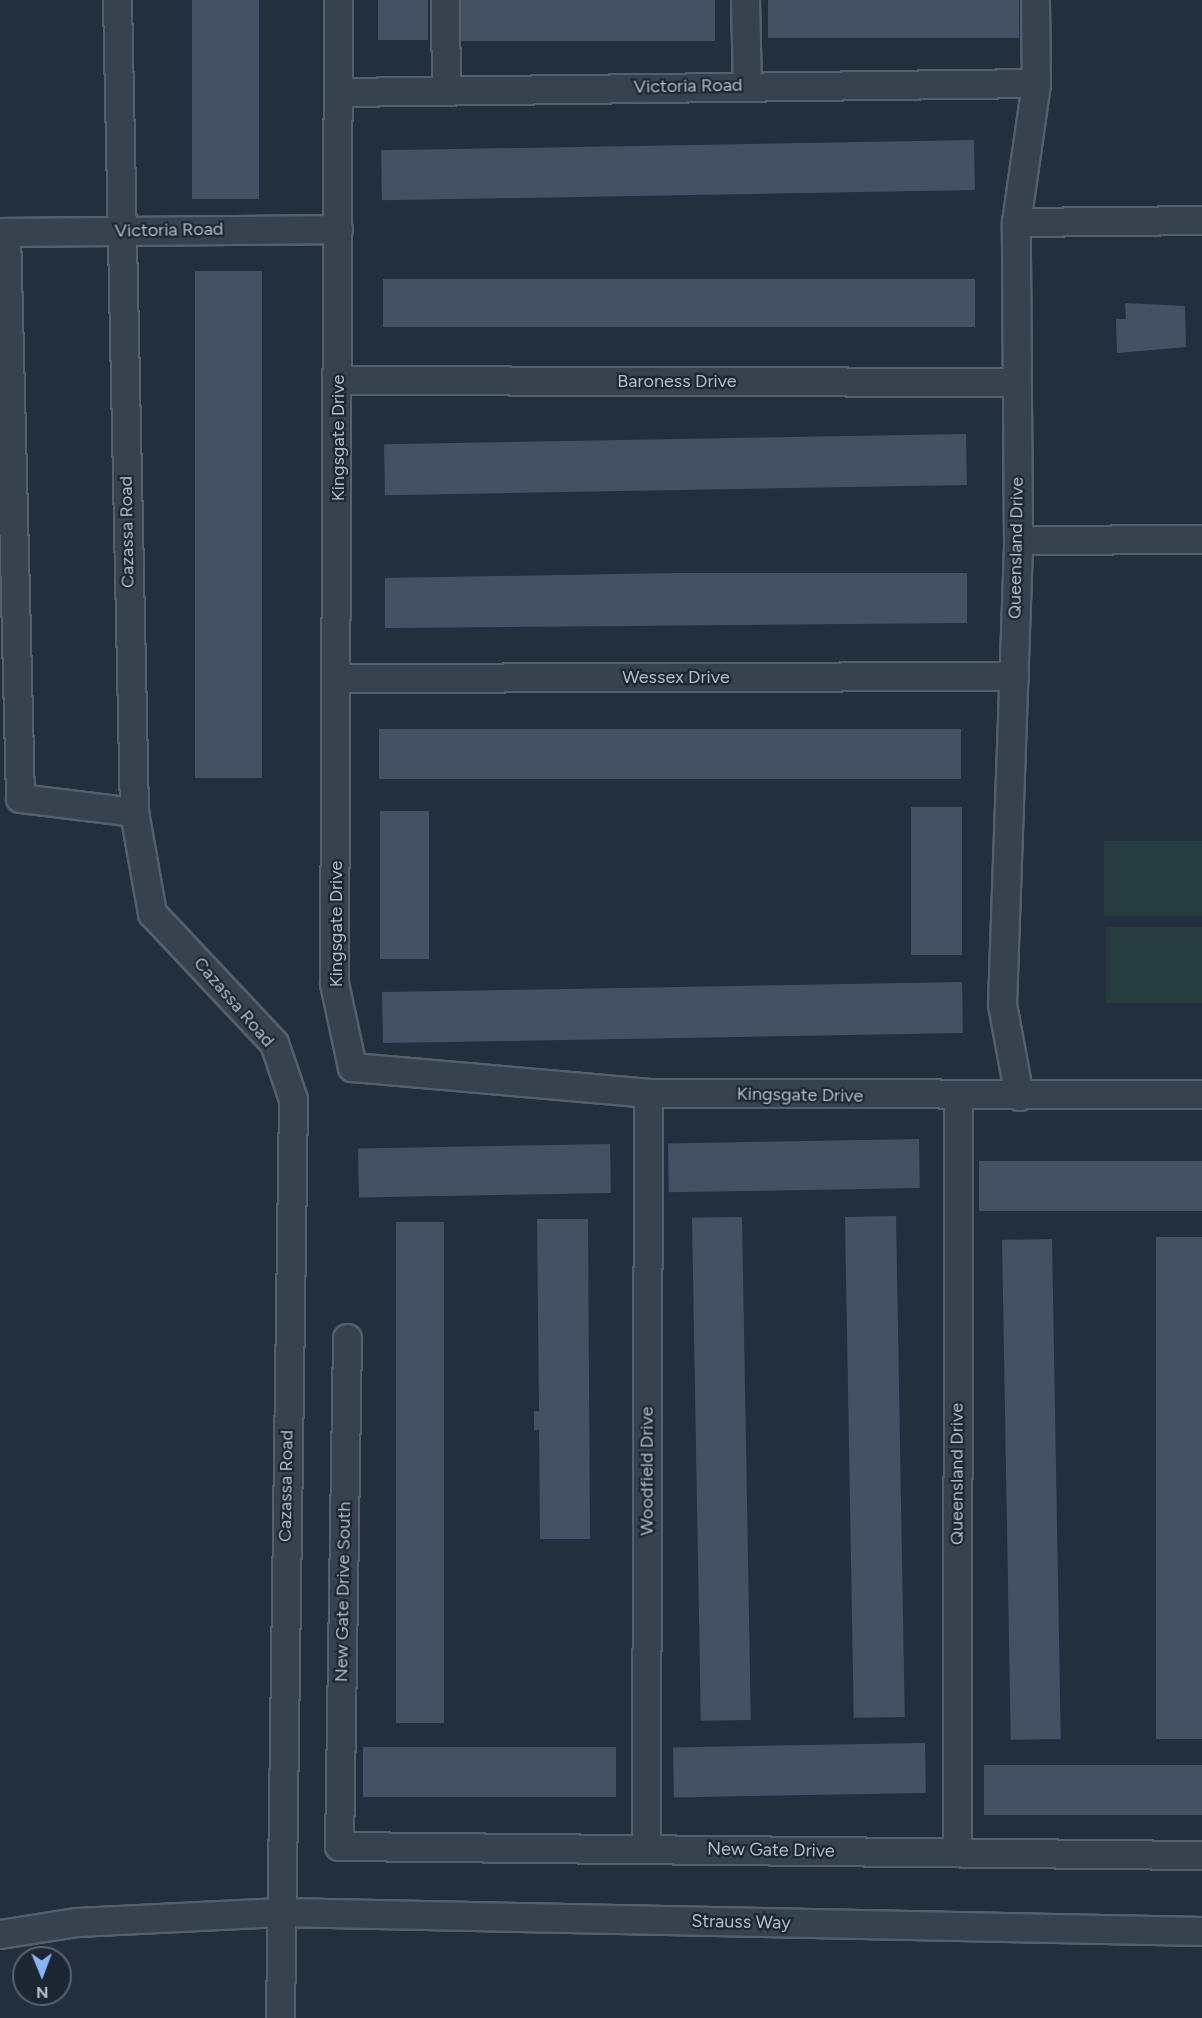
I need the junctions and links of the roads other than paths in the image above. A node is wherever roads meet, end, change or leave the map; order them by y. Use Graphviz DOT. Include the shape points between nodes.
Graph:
graph roads {
  1 [pos="117,0"];
  2 [pos="338,0"];
  3 [pos="446,0"];
  4 [pos="745,0"];
  5 [pos="1035,0"];
  6 [pos="1036,83"];
  7 [pos="747,86"];
  8 [pos="446,89"];
  9 [pos="339,92"];
  10 [pos="1202,220"];
  11 [pos="1016,222"];
  12 [pos="338,229"];
  13 [pos="119,231"];
  14 [pos="3,232"];
  15 [pos="339,380"];
  16 [pos="1016,382"];
  17 [pos="1202,539"];
  18 [pos="1018,540"];
  19 [pos="1014,676"];
  20 [pos="338,678"];
  21 [pos="134,812"];
  22 [pos="648,1093"];
  23 [pos="1202,1094"];
  24 [pos="958,1096"];
  25 [pos="1019,1096"];
  26 [pos="347,1338"];
  27 [pos="339,1846"];
  28 [pos="646,1849"];
  29 [pos="957,1852"];
  30 [pos="1202,1855"];
  31 [pos="281,1912"];
  32 [pos="1202,1931"];
  33 [pos="0,1934"];
  34 [pos="279,2018"];
  1 -- 13 [label="street, Cazassa Road"];
  2 -- 9 [label="street, Kingsgate Drive"];
  3 -- 8 [label="street"];
  4 -- 7 [label="street"];
  5 -- 6 [label="street, Queensland Drive"];
  6 -- 7 [label="street, Victoria Road"];
  6 -- 11 [label="street, Queensland Drive"];
  7 -- 8 [label="street, Victoria Road"];
  8 -- 9 [label="street, Victoria Road"];
  9 -- 12 [label="street, Kingsgate Drive"];
  10 -- 11 [label="street"];
  11 -- 16 [label="street, Queensland Drive"];
  12 -- 13 [label="street, Victoria Road"];
  12 -- 15 [label="street, Kingsgate Drive"];
  13 -- 14 [label="street, Victoria Road"];
  13 -- 21 [label="street, Cazassa Road"];
  14 -- 21 [label="street" via="20,798"];
  15 -- 16 [label="street, Baroness Drive"];
  15 -- 20 [label="street, Kingsgate Drive"];
  16 -- 18 [label="street, Queensland Drive"];
  17 -- 18 [label="street"];
  18 -- 19 [label="street, Queensland Drive"];
  19 -- 20 [label="street, Wessex Drive"];
  19 -- 25 [label="street, Queensland Drive" via="1002,1004"];
  20 -- 22 [label="street, Kingsgate Drive" via="334,983 352,1067"];
  21 -- 31 [label="street, Cazassa Road" via="152,913 274,1043 293,1099"];
  22 -- 24 [label="street, Kingsgate Drive"];
  22 -- 28 [label="street, Woodfield Drive"];
  23 -- 25 [label="street, Kingsgate Drive"];
  24 -- 25 [label="street, Kingsgate Drive"];
  24 -- 29 [label="street, Queensland Drive"];
  26 -- 27 [label="street, New Gate Drive South"];
  27 -- 28 [label="street, New Gate Drive"];
  28 -- 29 [label="street, New Gate Drive"];
  29 -- 30 [label="street, New Gate Drive"];
  31 -- 32 [label="street, Strauss Way"];
  31 -- 33 [label="street, Strauss Way" via="77,1922"];
  31 -- 34 [label="street, Cazassa Road"];
}
